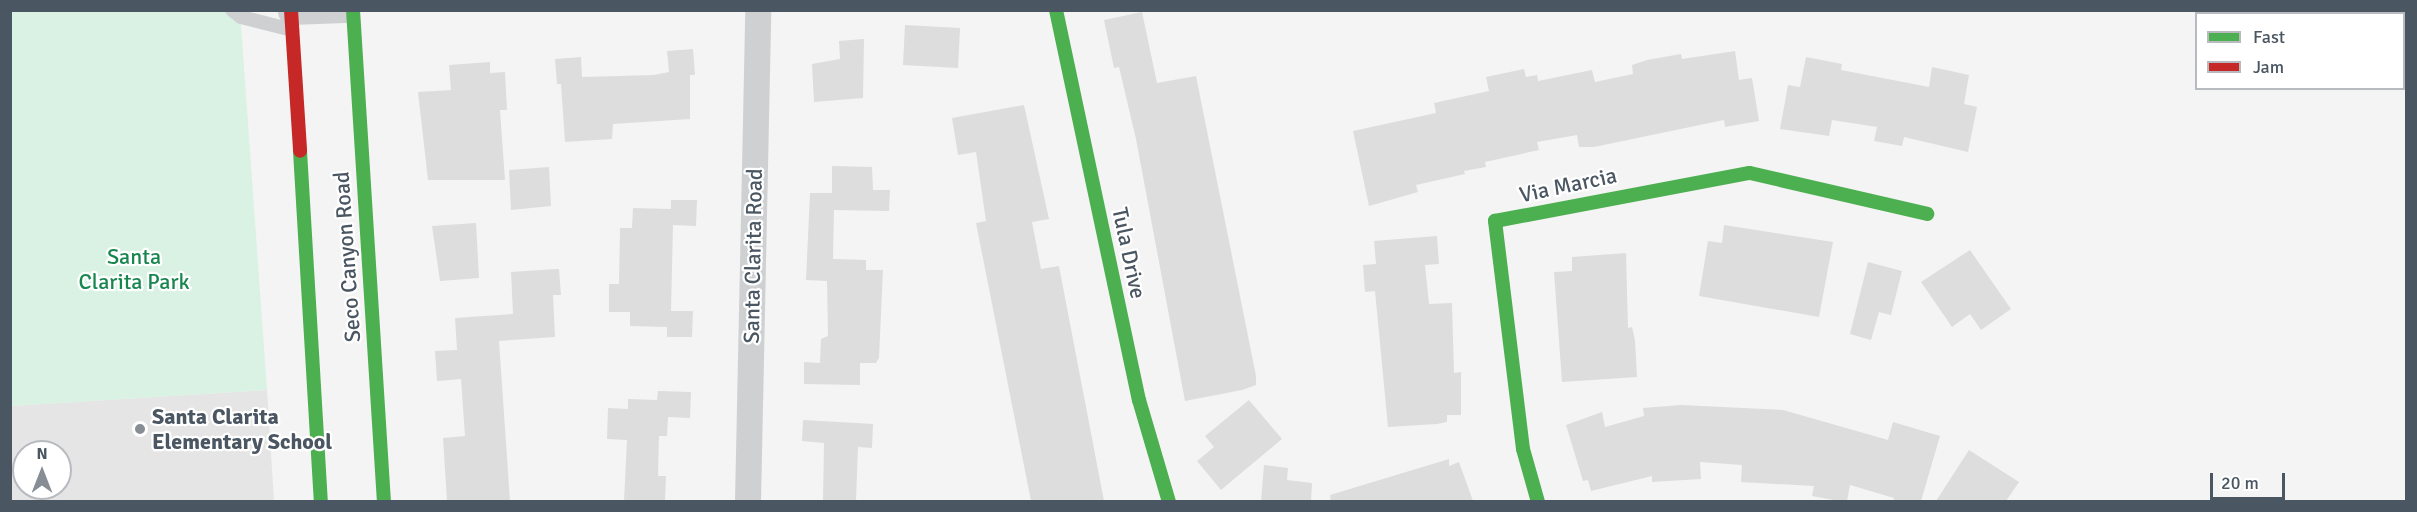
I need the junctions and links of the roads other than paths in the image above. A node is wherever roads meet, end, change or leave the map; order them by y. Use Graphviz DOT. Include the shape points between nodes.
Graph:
graph roads {
  1 [pos="232,10"];
  2 [pos="345,10"];
  3 [pos="353,10"];
  4 [pos="758,10"];
  5 [pos="1056,10"];
  6 [pos="291,17"];
  7 [pos="1927,214"];
  8 [pos="321,501"];
  9 [pos="384,501"];
  10 [pos="748,501"];
  11 [pos="1169,501"];
  12 [pos="1538,501"];
  1 -- 6 [label="lane" via="241,17"];
  2 -- 6 [label="street"];
  3 -- 9 [label="street, Seco Canyon Road"];
  4 -- 10 [label="street, Santa Clarita Road"];
  5 -- 11 [label="street, Tula Drive" via="1138,400"];
  6 -- 8 [label="street, Seco Canyon Road"];
  7 -- 12 [label="street, Via Marcia" via="1750,173 1495,221 1524,449"];
}
